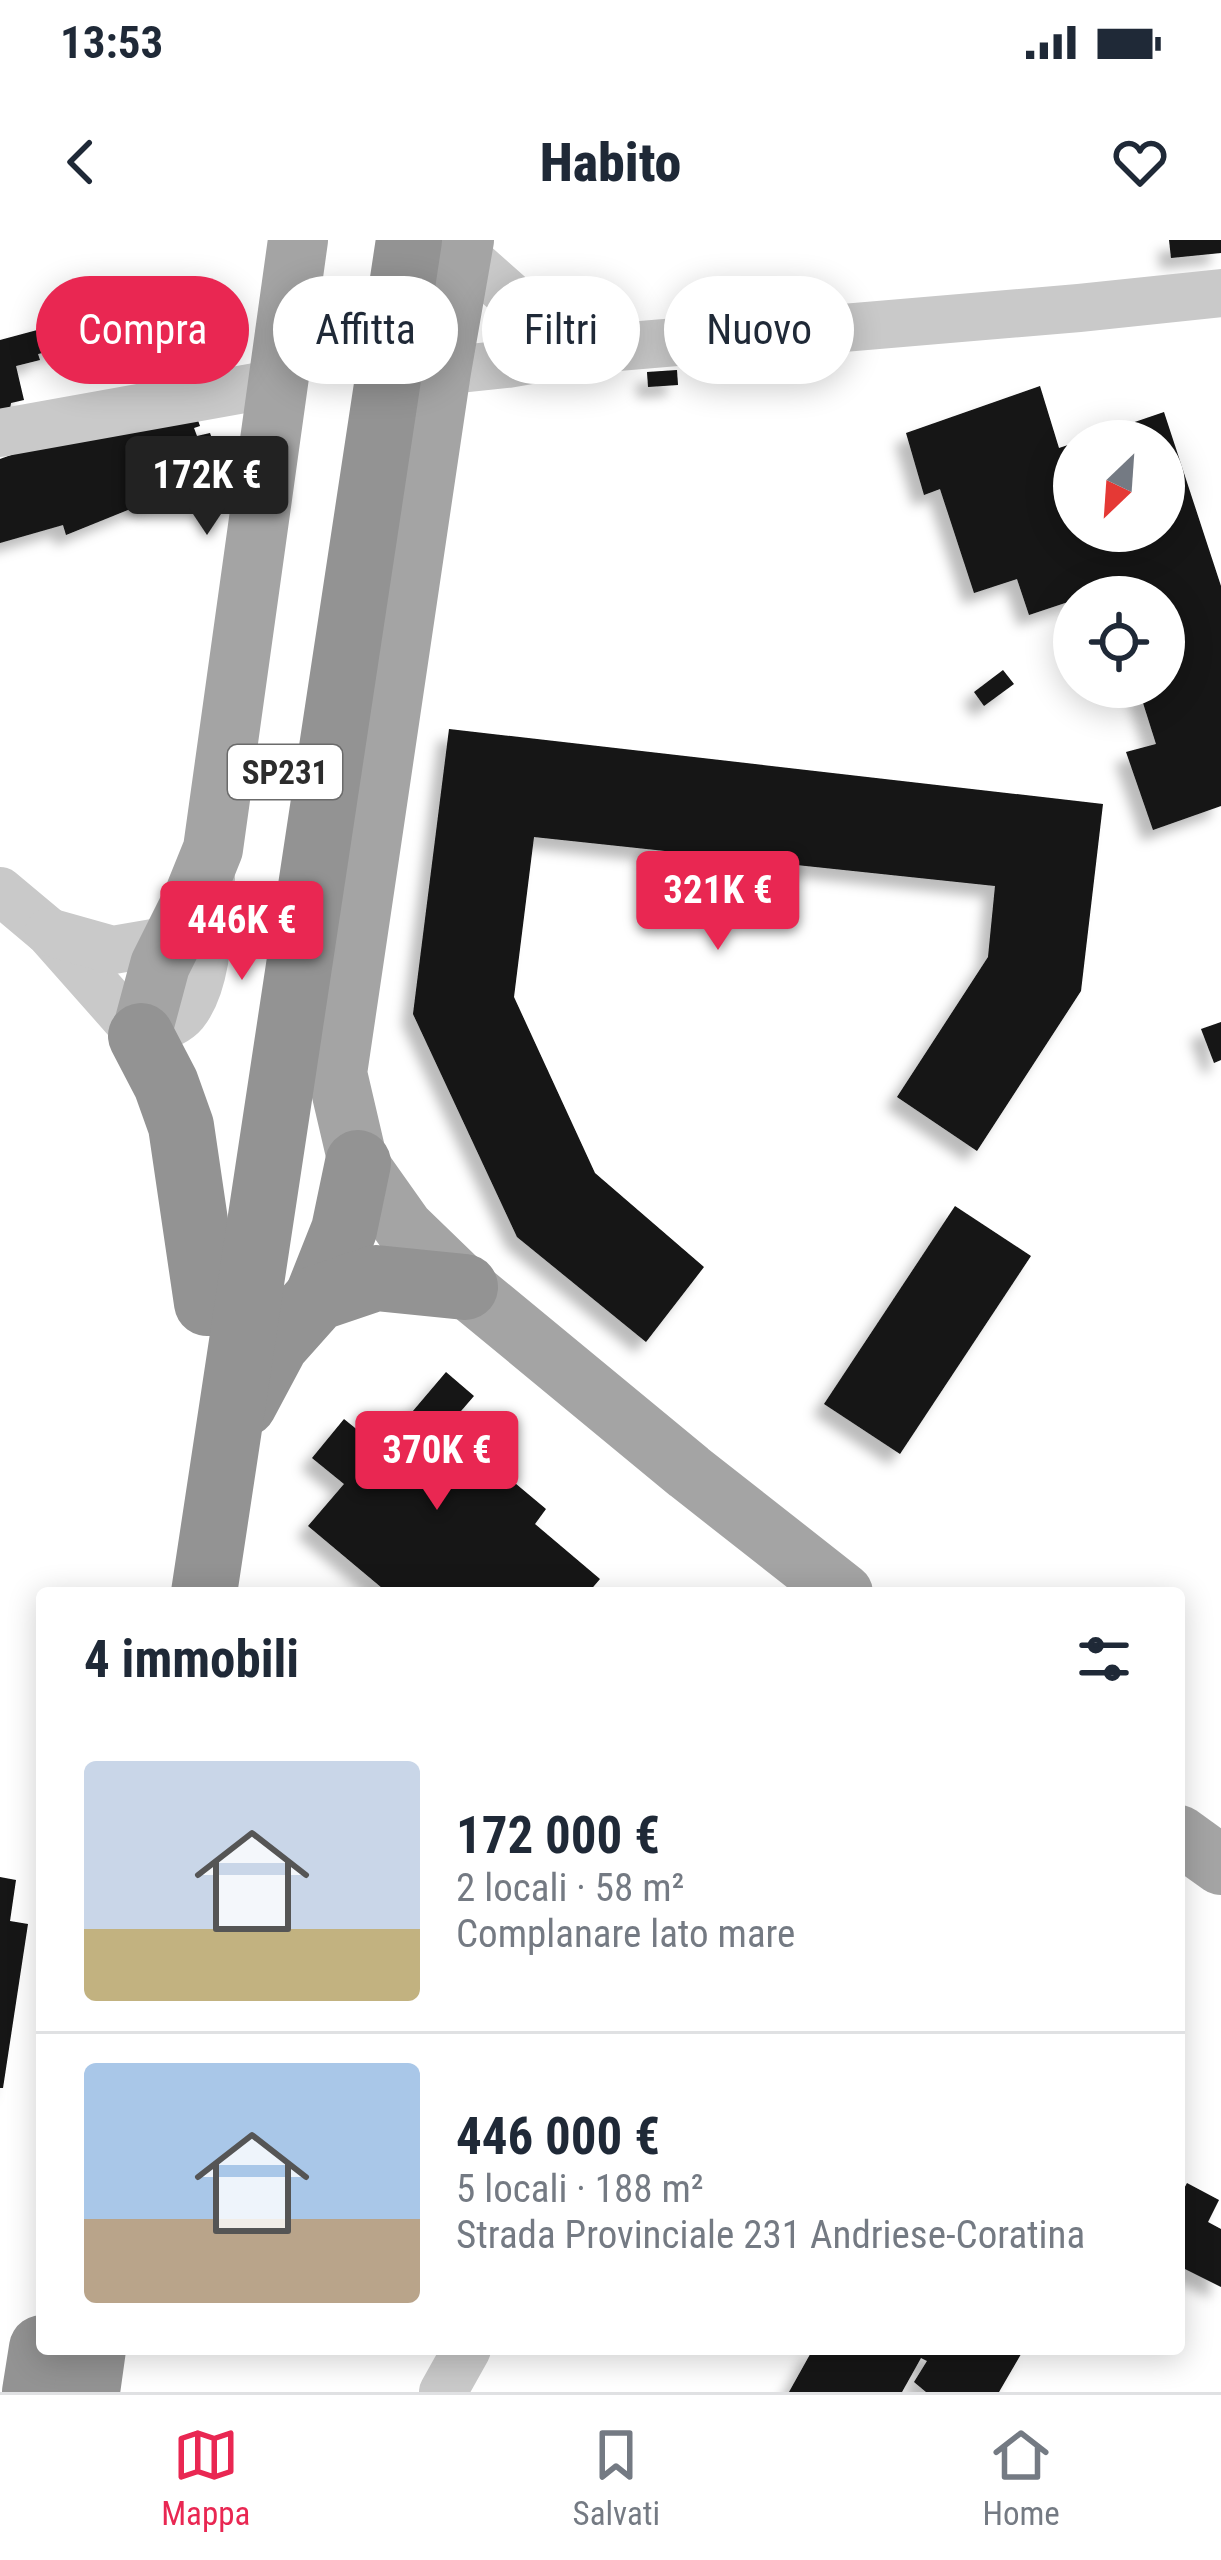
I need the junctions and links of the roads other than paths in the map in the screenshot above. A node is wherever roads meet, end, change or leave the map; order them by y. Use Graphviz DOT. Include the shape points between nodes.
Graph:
graph roads {
  1 [pos="298,240"];
  2 [pos="363,240"];
  3 [pos="445,244"];
  4 [pos="293,276"];
  5 [pos="444,276"];
  6 [pos="484,276"];
  7 [pos="1221,293"];
  8 [pos="640,345"];
  9 [pos="273,384"];
  10 [pos="277,384"];
  11 [pos="439,384"];
  12 [pos="0,433"];
  13 [pos="213,849"];
  14 [pos="0,891"];
  15 [pos="50,932"];
  16 [pos="171,940"];
  17 [pos="141,1036"];
  18 [pos="358,1163"];
  19 [pos="465,1287"];
  20 [pos="316,1298"];
  21 [pos="207,1303"];
  22 [pos="228,1433"];
  23 [pos="162,1587"];
  24 [pos="205,1587"];
  25 [pos="835,1587"];
  26 [pos="1185,1839"];
  27 [pos="1221,1865"];
  28 [pos="41,2355"];
  29 [pos="92,2355"];
  30 [pos="463,2355"];
  31 [pos="35,2392"];
  32 [pos="86,2392"];
  33 [pos="443,2392"];
  1 -- 4 [label="main road"];
  2 -- 21 [label="highway, SP231"];
  3 -- 5 [label="main road"];
  3 -- 6 [label="street"];
  3 -- 22 [label="highway, SP231"];
  7 -- 8 [label="street"];
  9 -- 12 [label="street"];
  10 -- 13 [label="main road"];
  11 -- 18 [label="main road" via="337,1073"];
  13 -- 16 [label="main road"];
  13 -- 17 [label="street" via="198,984 184,1014"];
  14 -- 15 [label="street"];
  15 -- 16 [label="street" via="113,950"];
  15 -- 17 [label="street"];
  16 -- 17 [label="main road"];
  17 -- 21 [label="highway" via="181,1126"];
  18 -- 19 [label="main road" via="404,1228"];
  18 -- 20 [label="highway" via="344,1230"];
  19 -- 20 [label="highway" via="376,1278"];
  19 -- 25 [label="main road"];
  20 -- 22 [label="highway" via="276,1344"];
  21 -- 23 [label="highway, SP231"];
  22 -- 24 [label="highway, SP231"];
  26 -- 27 [label="main road"];
  28 -- 31 [label="highway"];
  29 -- 32 [label="highway"];
  30 -- 33 [label="street"];
}
